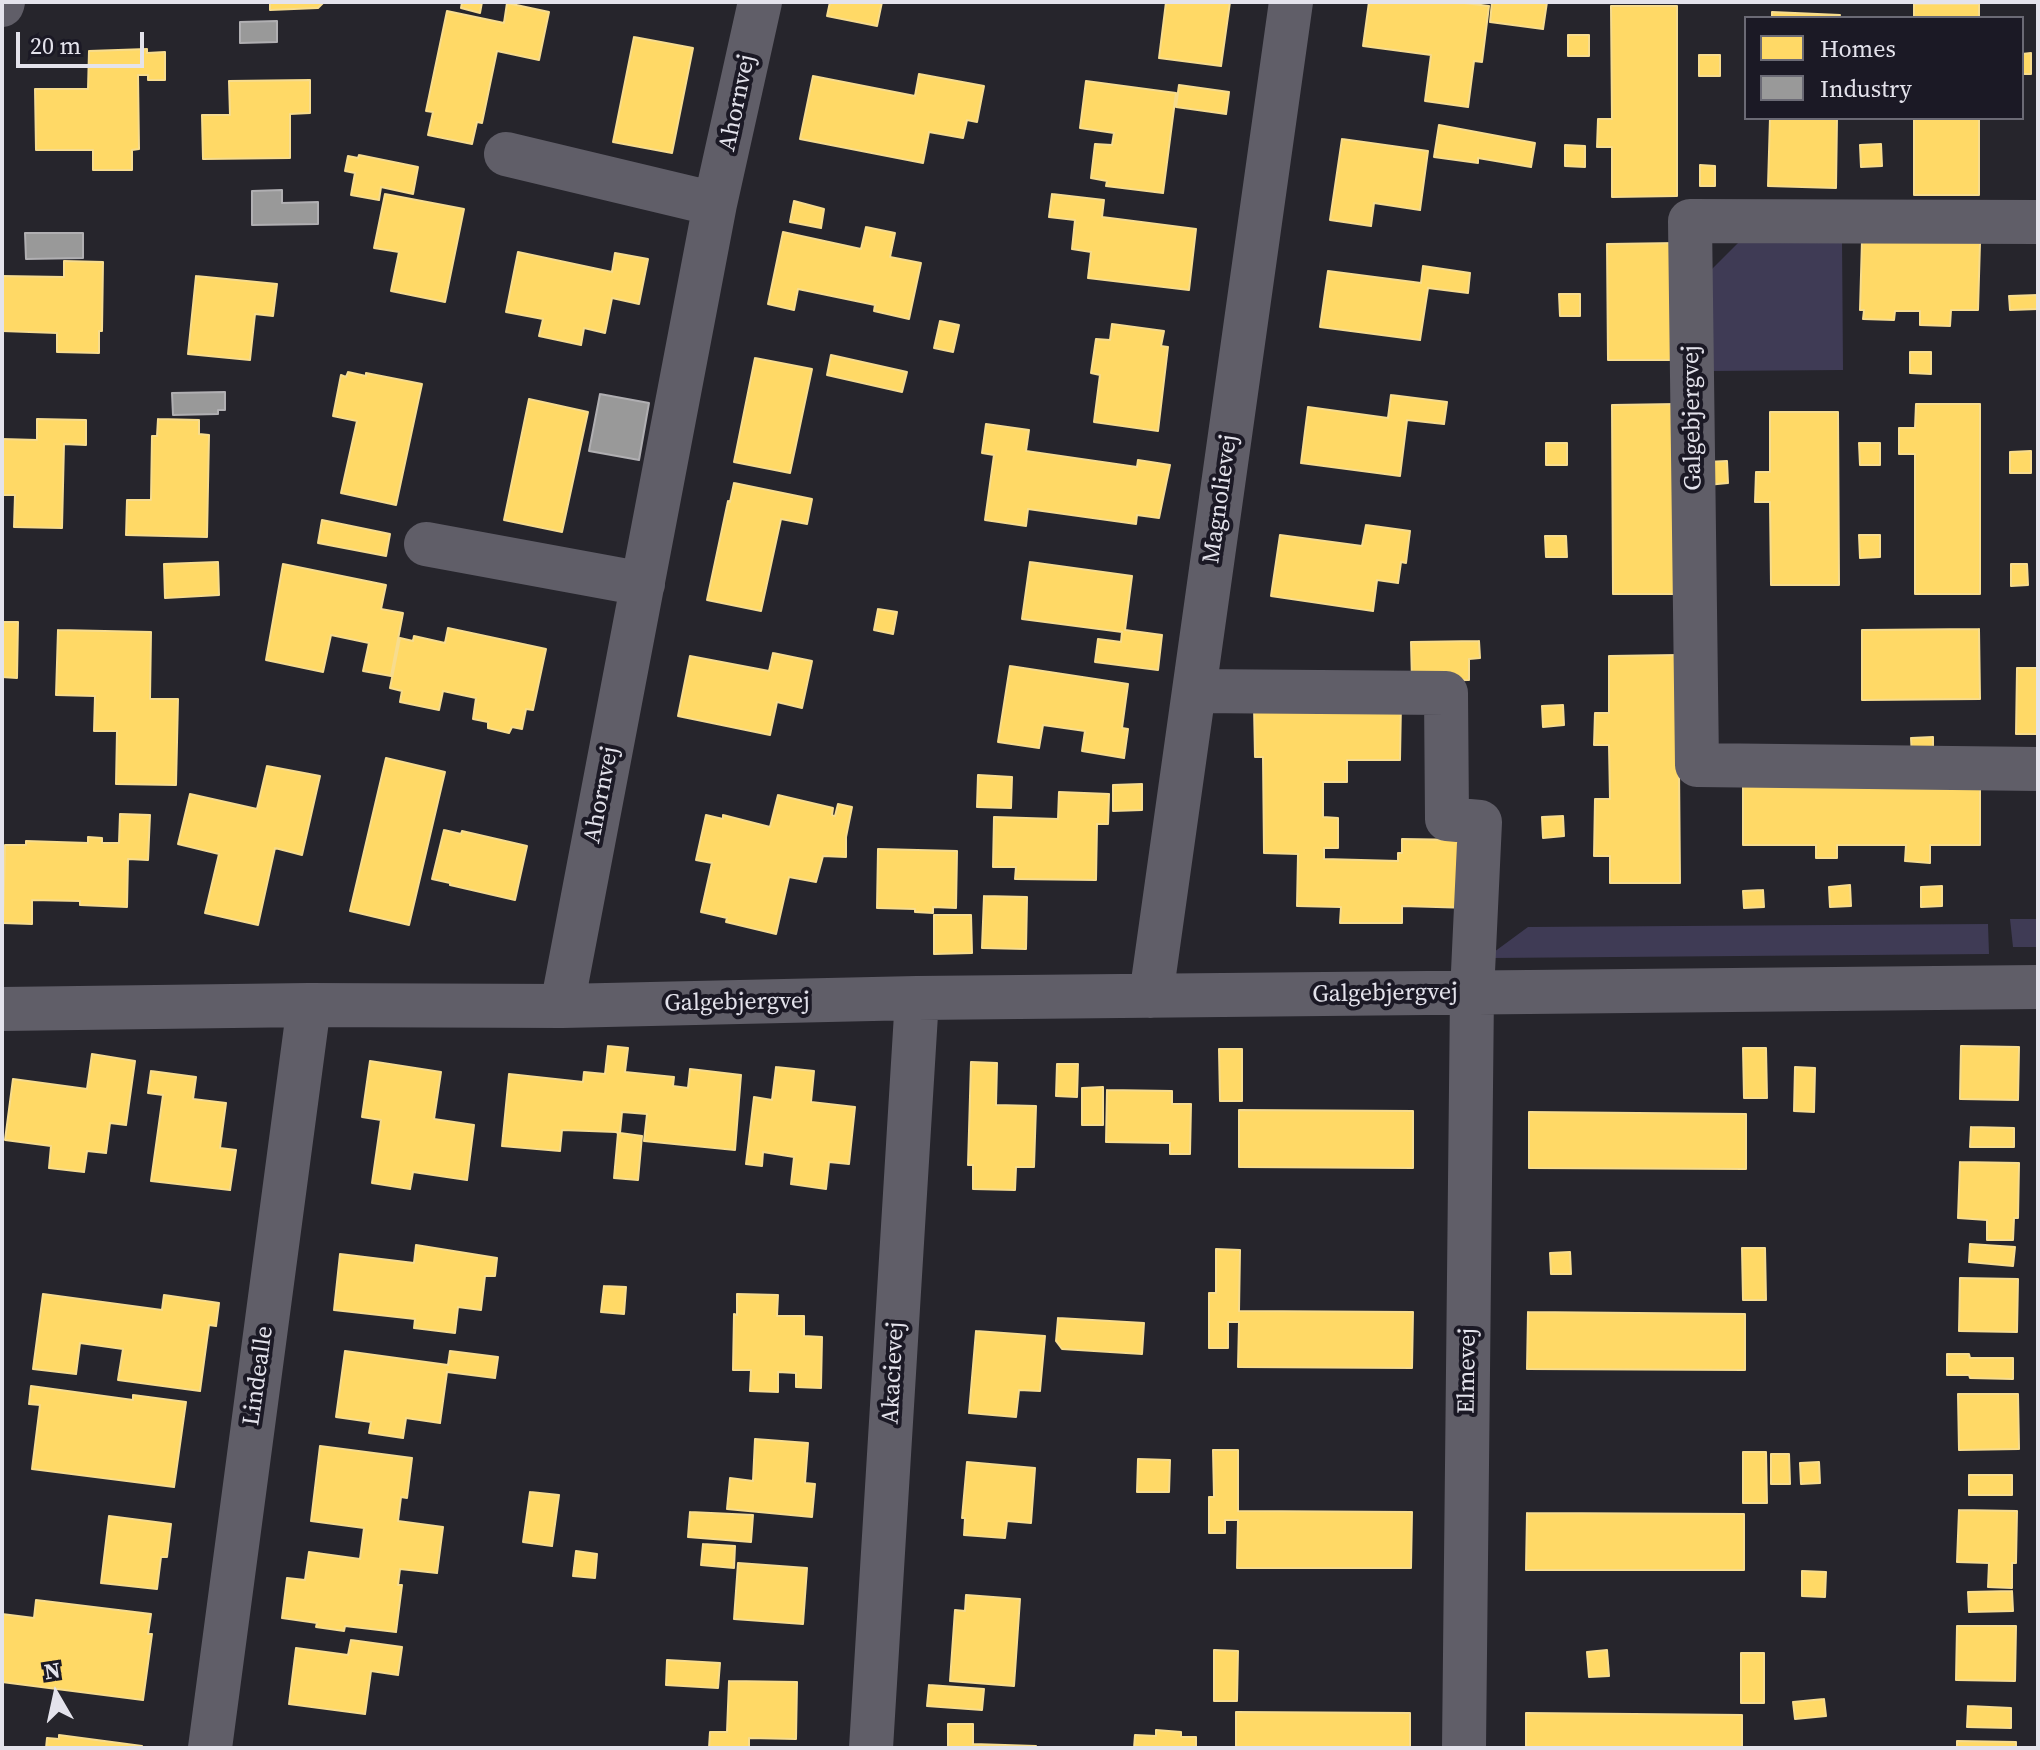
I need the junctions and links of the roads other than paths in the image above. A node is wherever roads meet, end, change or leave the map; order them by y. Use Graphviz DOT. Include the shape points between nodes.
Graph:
graph roads {
  1 [pos="760,2"];
  2 [pos="1291,2"];
  3 [pos="506,154"];
  4 [pos="715,204"];
  5 [pos="2038,222"];
  6 [pos="426,544"];
  7 [pos="643,584"];
  8 [pos="1194,691"];
  9 [pos="2038,769"];
  10 [pos="2038,987"];
  11 [pos="1472,993"];
  12 [pos="1151,996"];
  13 [pos="917,998"];
  14 [pos="309,1005"];
  15 [pos="562,1006"];
  16 [pos="2,1009"];
  17 [pos="210,1748"];
  18 [pos="871,1748"];
  19 [pos="1464,1748"];
  1 -- 4 [label="street, Ahornvej"];
  2 -- 8 [label="street, Magnolievej"];
  3 -- 4 [label="street"];
  4 -- 7 [label="street, Ahornvej"];
  5 -- 9 [label="street, Galgebjergvej" via="1690,221 1697,765"];
  6 -- 7 [label="street"];
  7 -- 15 [label="street, Ahornvej"];
  8 -- 11 [label="street, Galgebjergvej" via="1446,693 1447,819 1480,822"];
  8 -- 12 [label="street, Magnolievej"];
  10 -- 11 [label="street, Galgebjergvej"];
  11 -- 12 [label="street, Galgebjergvej"];
  11 -- 19 [label="street, Elmevej"];
  12 -- 13 [label="street, Galgebjergvej"];
  13 -- 15 [label="street, Galgebjergvej"];
  13 -- 18 [label="street, Akacievej"];
  14 -- 15 [label="street, Galgebjergvej"];
  14 -- 16 [label="street, Galgebjergvej"];
  14 -- 17 [label="street, Lindealle"];
}
